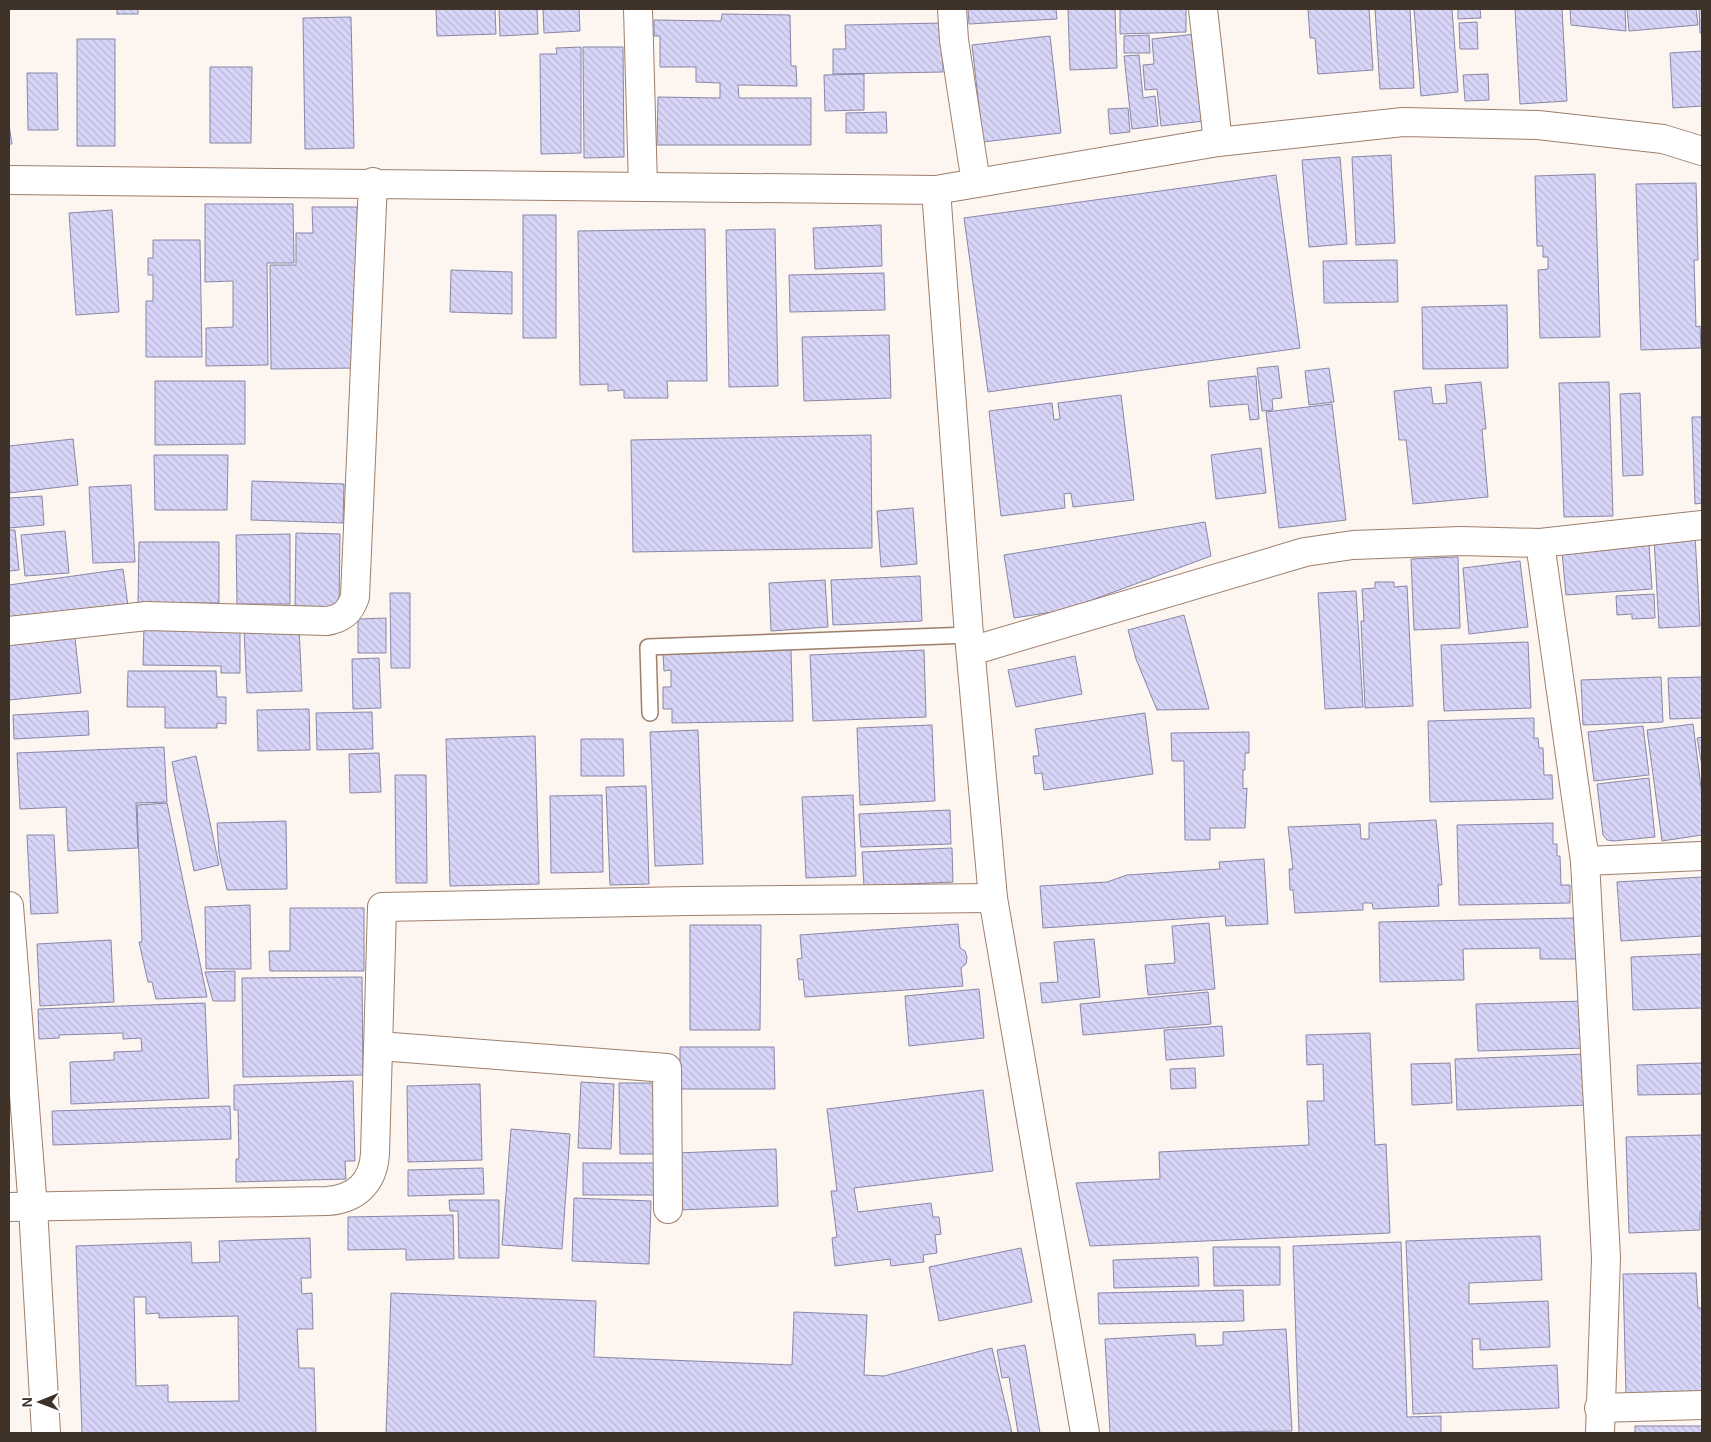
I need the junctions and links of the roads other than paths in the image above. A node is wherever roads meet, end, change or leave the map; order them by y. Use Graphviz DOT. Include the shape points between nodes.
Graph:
graph roads {
  1 [pos="638,9"];
  2 [pos="952,9"];
  3 [pos="1203,9"];
  4 [pos="1218,142"];
  5 [pos="1702,151"];
  6 [pos="9,180"];
  7 [pos="373,182"];
  8 [pos="976,183"];
  9 [pos="643,187"];
  10 [pos="936,190"];
  11 [pos="1702,524"];
  12 [pos="1540,543"];
  13 [pos="9,631"];
  14 [pos="970,643"];
  15 [pos="650,713"];
  16 [pos="1702,856"];
  17 [pos="1584,861"];
  18 [pos="993,898"];
  19 [pos="9,906"];
  20 [pos="379,1046"];
  21 [pos="21,1207"];
  22 [pos="668,1208"];
  23 [pos="1702,1405"];
  24 [pos="1599,1421"];
  25 [pos="46,1433"];
  26 [pos="1085,1433"];
  1 -- 9 [label="street"];
  2 -- 8 [label="street"];
  3 -- 4 [label="street"];
  4 -- 5 [label="street" via="1412,122 1538,125 1663,139"];
  4 -- 8 [label="street"];
  6 -- 7 [label="street"];
  7 -- 9 [label="street"];
  7 -- 13 [label="street" via="355,597 352,607 337,620 326,621 147,616"];
  8 -- 10 [label="street"];
  9 -- 10 [label="street"];
  10 -- 14 [label="street"];
  11 -- 12 [label="street"];
  12 -- 14 [label="street" via="1460,541 1353,545 1305,552"];
  12 -- 17 [label="street"];
  14 -- 15 [label="lane" via="648,647"];
  14 -- 18 [label="street"];
  16 -- 17 [label="street"];
  17 -- 24 [label="street" via="1606,1258"];
  18 -- 20 [label="street" via="382,907"];
  18 -- 26 [label="street"];
  19 -- 21 [label="street"];
  20 -- 21 [label="street" via="374,1166 363,1188 352,1196 327,1201"];
  20 -- 22 [label="street" via="667,1068"];
  21 -- 25 [label="street"];
  23 -- 24 [label="street"];
}
